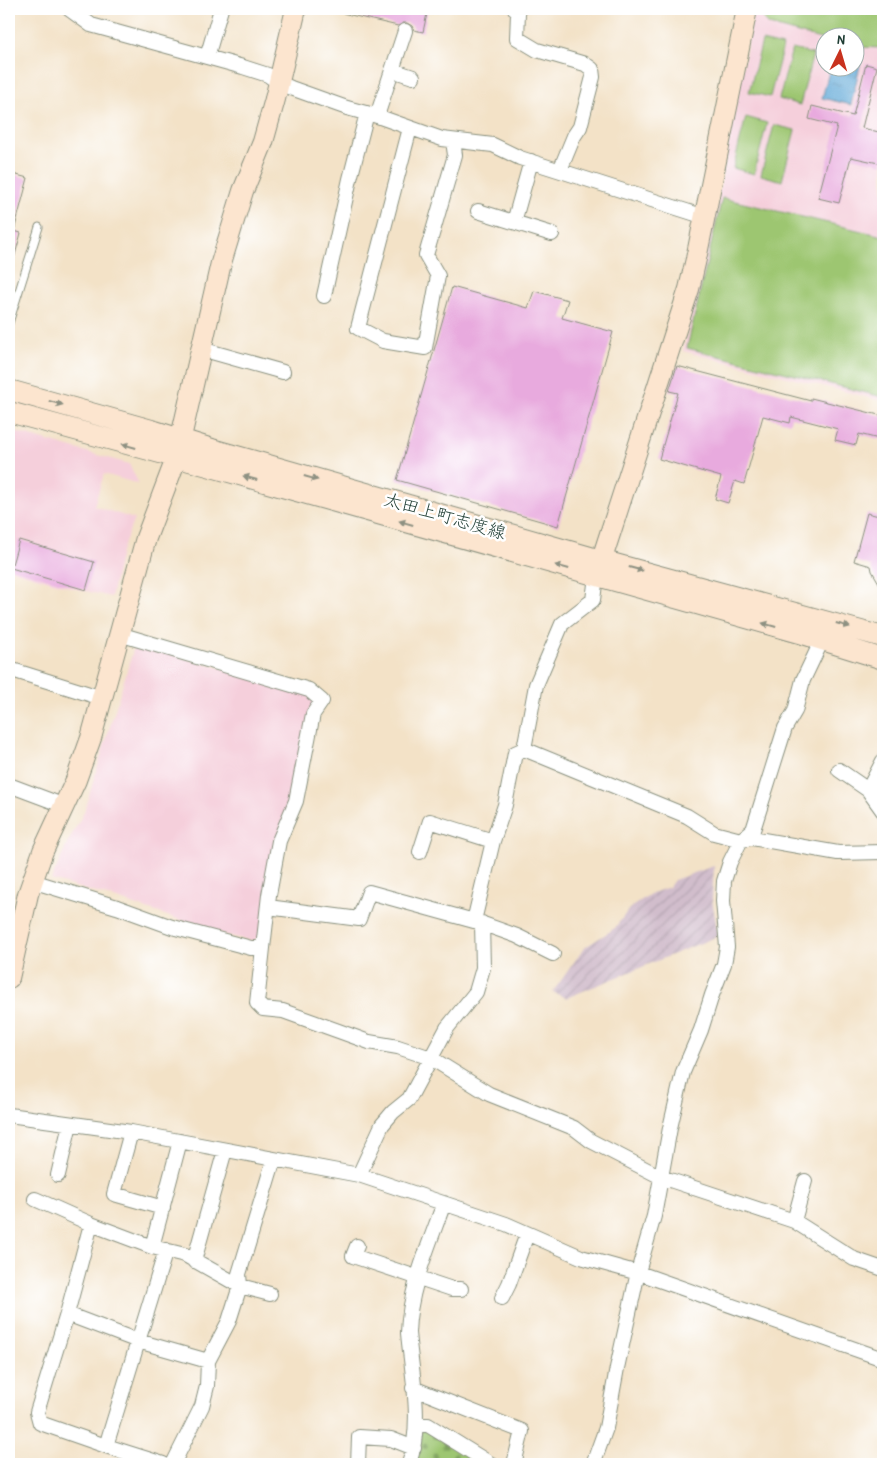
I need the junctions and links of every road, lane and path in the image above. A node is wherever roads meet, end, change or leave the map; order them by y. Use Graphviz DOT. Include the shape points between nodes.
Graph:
graph roads {
  1 [pos="69,9"];
  2 [pos="221,9"];
  3 [pos="296,9"];
  4 [pos="515,9"];
  5 [pos="747,9"];
  6 [pos="83,14"];
  7 [pos="405,31"];
  8 [pos="208,57"];
  9 [pos="392,70"];
  10 [pos="413,77"];
  11 [pos="279,83"];
  12 [pos="372,114"];
  13 [pos="410,128"];
  14 [pos="453,142"];
  15 [pos="531,161"];
  16 [pos="560,170"];
  17 [pos="478,211"];
  18 [pos="705,217"];
  19 [pos="514,222"];
  20 [pos="39,227"];
  21 [pos="552,234"];
  22 [pos="324,296"];
  23 [pos="9,323"];
  24 [pos="201,349"];
  25 [pos="283,372"];
  26 [pos="9,390"];
  27 [pos="9,412"];
  28 [pos="180,439"];
  29 [pos="176,459"];
  30 [pos="599,568"];
  31 [pos="806,625"];
  32 [pos="119,634"];
  33 [pos="883,637"];
  34 [pos="822,640"];
  35 [pos="883,659"];
  36 [pos="9,669"];
  37 [pos="102,698"];
  38 [pos="524,749"];
  39 [pos="883,760"];
  40 [pos="839,770"];
  41 [pos="9,785"];
  42 [pos="868,790"];
  43 [pos="65,806"];
  44 [pos="883,811"];
  45 [pos="741,840"];
  46 [pos="493,841"];
  47 [pos="420,852"];
  48 [pos="883,852"];
  49 [pos="32,881"];
  50 [pos="268,907"];
  51 [pos="478,922"];
  52 [pos="262,948"];
  53 [pos="553,954"];
  54 [pos="9,978"];
  55 [pos="431,1058"];
  56 [pos="9,1114"];
  57 [pos="70,1124"];
  58 [pos="131,1132"];
  59 [pos="180,1141"];
  60 [pos="225,1150"];
  61 [pos="274,1159"];
  62 [pos="58,1175"];
  63 [pos="359,1175"];
  64 [pos="661,1176"];
  65 [pos="805,1181"];
  66 [pos="35,1199"];
  67 [pos="444,1203"];
  68 [pos="163,1208"];
  69 [pos="794,1221"];
  70 [pos="91,1224"];
  71 [pos="527,1234"];
  72 [pos="357,1246"];
  73 [pos="159,1249"];
  74 [pos="194,1261"];
  75 [pos="883,1269"];
  76 [pos="638,1272"];
  77 [pos="418,1278"];
  78 [pos="240,1286"];
  79 [pos="460,1289"];
  80 [pos="270,1294"];
  81 [pos="502,1298"];
  82 [pos="67,1314"];
  83 [pos="138,1340"];
  84 [pos="883,1359"];
  85 [pos="208,1361"];
  86 [pos="413,1388"];
  87 [pos="417,1425"];
  88 [pos="106,1446"];
  89 [pos="414,1448"];
  90 [pos="163,1464"];
  91 [pos="174,1464"];
  92 [pos="358,1464"];
  93 [pos="409,1464"];
  94 [pos="491,1464"];
  95 [pos="514,1464"];
  96 [pos="593,1464"];
  1 -- 6 [label="street"];
  2 -- 8 [label="street"];
  3 -- 11 [label="main road"];
  4 -- 16 [label="street" via="518,13 517,38 537,50 585,64 592,70 580,127"];
  5 -- 18 [label="main road"];
  6 -- 8 [label="street" via="91,25"];
  7 -- 9 [label="street"];
  8 -- 11 [label="street" via="268,75"];
  9 -- 10 [label="street"];
  9 -- 12 [label="street"];
  11 -- 12 [label="street"];
  11 -- 24 [label="main road" via="263,142 231,228"];
  12 -- 13 [label="street"];
  12 -- 22 [label="street" via="350,179"];
  13 -- 14 [label="street"];
  13 -- 14 [label="street" via="358,328 383,341 425,348 438,276 426,255 455,155"];
  14 -- 15 [label="street" via="492,145"];
  15 -- 16 [label="street"];
  15 -- 19 [label="street"];
  16 -- 18 [label="street"];
  17 -- 19 [label="street"];
  18 -- 30 [label="main road" via="681,316"];
  19 -- 21 [label="street"];
  20 -- 23 [label="lane"];
  24 -- 25 [label="street"];
  24 -- 28 [label="main road"];
  26 -- 28 [label="main road, 太田上町志度線, one-way"];
  29 -- 27 [label="main road, 太田上町志度線, one-way"];
  28 -- 29 [label="main road"];
  28 -- 30 [label="main road, 太田上町志度線, one-way"];
  30 -- 29 [label="main road, 太田上町志度線, one-way"];
  29 -- 32 [label="main road" via="146,538"];
  30 -- 31 [label="main road, 太田上町志度線"];
  30 -- 38 [label="street" via="593,600 562,624 536,685"];
  31 -- 33 [label="main road, 太田上町志度線, one-way"];
  31 -- 34 [label="main road, 太田上町志度線"];
  32 -- 37 [label="main road"];
  32 -- 50 [label="street" via="309,690 322,701 312,714 296,801 279,842"];
  34 -- 35 [label="main road, 太田上町志度線"];
  34 -- 45 [label="street" via="802,680 795,711 785,728 753,830"];
  36 -- 37 [label="street"];
  37 -- 43 [label="main road" via="91,738"];
  38 -- 45 [label="street" via="687,816 714,832"];
  38 -- 46 [label="street" via="516,753 505,805"];
  39 -- 42 [label="street"];
  40 -- 42 [label="street"];
  41 -- 43 [label="street"];
  42 -- 44 [label="street"];
  43 -- 49 [label="main road"];
  45 -- 48 [label="street" via="752,838 838,853"];
  45 -- 64 [label="street" via="724,881 724,964 683,1072"];
  46 -- 47 [label="street" via="430,821"];
  46 -- 51 [label="street"];
  49 -- 52 [label="street" via="172,927"];
  49 -- 54 [label="main road"];
  50 -- 51 [label="street" via="359,919 369,892"];
  50 -- 52 [label="street"];
  51 -- 53 [label="street"];
  51 -- 55 [label="street" via="483,968 476,992 447,1028"];
  52 -- 55 [label="street" via="257,1003 262,1009 282,1012 369,1042"];
  55 -- 63 [label="street" via="409,1099 382,1125"];
  55 -- 64 [label="street" via="489,1094 574,1128 591,1141"];
  56 -- 57 [label="street"];
  57 -- 58 [label="street"];
  57 -- 62 [label="street"];
  58 -- 59 [label="street"];
  58 -- 68 [label="street" via="114,1194"];
  59 -- 60 [label="street"];
  59 -- 68 [label="street"];
  60 -- 61 [label="street"];
  60 -- 74 [label="street"];
  61 -- 63 [label="street"];
  61 -- 78 [label="street" via="239,1274"];
  63 -- 67 [label="street"];
  64 -- 69 [label="street"];
  64 -- 76 [label="street" via="654,1216"];
  65 -- 69 [label="street"];
  66 -- 70 [label="street"];
  67 -- 71 [label="street"];
  67 -- 77 [label="street"];
  68 -- 73 [label="street"];
  69 -- 75 [label="street" via="854,1259"];
  70 -- 73 [label="street"];
  70 -- 82 [label="street"];
  71 -- 76 [label="street" via="581,1257"];
  71 -- 81 [label="street"];
  72 -- 77 [label="street" via="353,1256"];
  73 -- 74 [label="street" via="185,1255"];
  73 -- 83 [label="street"];
  74 -- 78 [label="street"];
  76 -- 84 [label="street"];
  76 -- 96 [label="street" via="606,1428"];
  77 -- 79 [label="street"];
  77 -- 86 [label="street" via="408,1318"];
  78 -- 80 [label="street"];
  78 -- 85 [label="street" via="229,1321"];
  82 -- 83 [label="street"];
  82 -- 88 [label="street" via="37,1412 40,1424"];
  83 -- 85 [label="street"];
  83 -- 88 [label="street"];
  85 -- 91 [label="street" via="202,1406"];
  86 -- 87 [label="street"];
  86 -- 95 [label="street" via="522,1431"];
  87 -- 89 [label="street"];
  87 -- 94 [label="street" via="428,1425"];
  88 -- 90 [label="street"];
  89 -- 92 [label="street" via="391,1439 359,1437"];
  89 -- 93 [label="street"];
}
